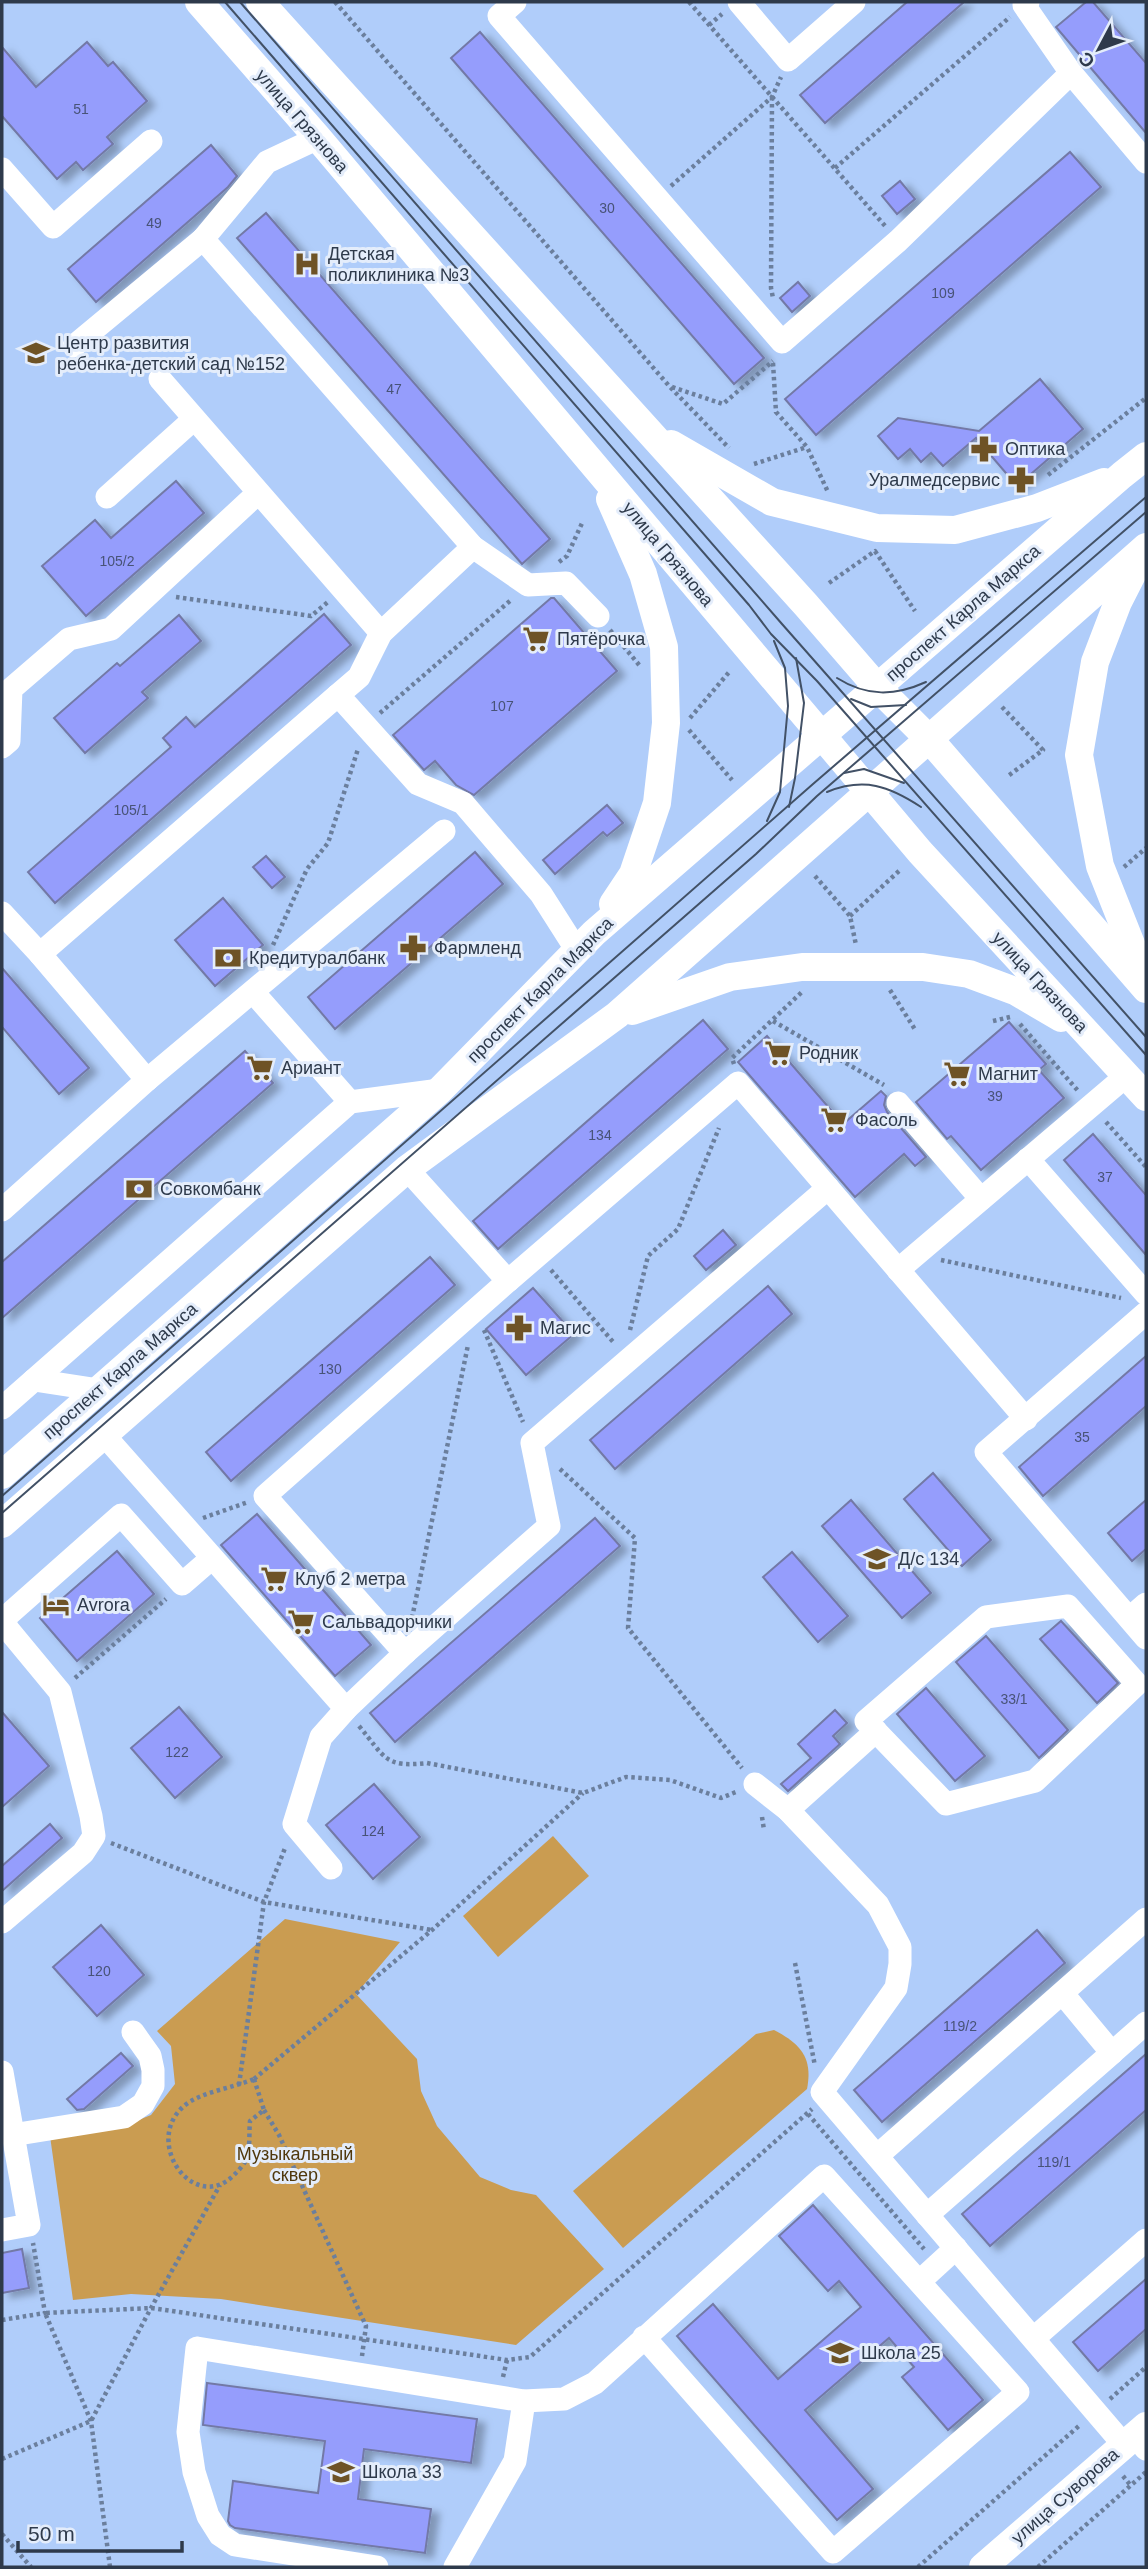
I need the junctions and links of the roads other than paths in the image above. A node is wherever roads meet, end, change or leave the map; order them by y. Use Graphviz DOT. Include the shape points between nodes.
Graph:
graph roads {
  1 [pos="199,2"];
  2 [pos="260,2"];
  3 [pos="515,2"];
  4 [pos="738,2"];
  5 [pos="854,2"];
  6 [pos="1026,4"];
  7 [pos="1071,73"];
  8 [pos="318,138"];
  9 [pos="151,141"];
  10 [pos="1146,162"];
  11 [pos="2,169"];
  12 [pos="204,239"];
  13 [pos="74,346"];
  14 [pos="160,379"];
  15 [pos="194,419"];
  16 [pos="647,430"];
  17 [pos="1146,456"];
  18 [pos="597,471"];
  19 [pos="1122,475"];
  20 [pos="258,493"];
  21 [pos="107,496"];
  22 [pos="474,547"];
  23 [pos="1146,547"];
  24 [pos="598,616"];
  25 [pos="381,633"];
  26 [pos="877,687"];
  27 [pos="338,695"];
  28 [pos="822,737"];
  29 [pos="930,740"];
  30 [pos="2,747"];
  31 [pos="869,793"];
  32 [pos="444,831"];
  33 [pos="2,913"];
  34 [pos="585,941"];
  35 [pos="40,954"];
  36 [pos="1146,983"];
  37 [pos="1146,989"];
  38 [pos="253,992"];
  39 [pos="617,1015"];
  40 [pos="1087,1034"];
  41 [pos="1126,1076"];
  42 [pos="147,1080"];
  43 [pos="440,1090"];
  44 [pos="891,1094"];
  45 [pos="1146,1097"];
  46 [pos="350,1102"];
  47 [pos="1028,1159"];
  48 [pos="407,1169"];
  49 [pos="828,1188"];
  50 [pos="981,1199"];
  51 [pos="2,1210"];
  52 [pos="898,1270"];
  53 [pos="508,1281"];
  54 [pos="1142,1302"];
  55 [pos="34,1380"];
  56 [pos="99,1390"];
  57 [pos="2,1408"];
  58 [pos="1026,1419"];
  59 [pos="104,1435"];
  60 [pos="4,1468"];
  61 [pos="2,1524"];
  62 [pos="212,1558"];
  63 [pos="1138,1611"];
  64 [pos="3,1623"];
  65 [pos="1146,1638"];
  66 [pos="405,1653"];
  67 [pos="346,1709"];
  68 [pos="876,1731"];
  69 [pos="755,1784"];
  70 [pos="788,1810"];
  71 [pos="331,1868"];
  72 [pos="1146,1919"];
  73 [pos="2,1922"];
  74 [pos="1063,1994"];
  75 [pos="1146,2023"];
  76 [pos="133,2032"];
  77 [pos="1112,2053"];
  78 [pos="2,2072"];
  79 [pos="9,2144"];
  80 [pos="877,2156"];
  81 [pos="927,2215"];
  82 [pos="2,2230"];
  83 [pos="1146,2240"];
  84 [pos="956,2248"];
  85 [pos="920,2281"];
  86 [pos="644,2337"];
  87 [pos="1034,2338"];
  88 [pos="524,2401"];
  89 [pos="1138,2439"];
  90 [pos="377,2567"];
  91 [pos="455,2567"];
  92 [pos="983,2567"];
  1 -- 8 [label="main road, улица Грязнова"];
  2 -- 16 [label="main road"];
  3 -- 7 [label="lane" via="499,16 782,342 898,240"];
  4 -- 5 [label="lane" via="788,60"];
  6 -- 7 [label="lane"];
  7 -- 10 [label="lane"];
  8 -- 12 [label="lane" via="267,162"];
  8 -- 18 [label="main road, улица Грязнова"];
  9 -- 11 [label="lane" via="53,227"];
  12 -- 13 [label="lane"];
  12 -- 22 [label="lane"];
  14 -- 15 [label="lane"];
  15 -- 20 [label="lane"];
  15 -- 21 [label="lane"];
  16 -- 19 [label="main road" via="772,502 877,528 955,530 1037,508"];
  16 -- 26 [label="main road"];
  17 -- 19 [label="main road, проспект Карла Маркса"];
  18 -- 28 [label="main road, улица Грязнова"];
  18 -- 34 [label="main road" via="643,574 664,647 666,723 657,803 633,874"];
  19 -- 26 [label="main road, проспект Карла Маркса"];
  20 -- 25 [label="lane"];
  20 -- 30 [label="lane" via="111,629 69,639 11,690 9,741"];
  22 -- 24 [label="lane" via="528,585 566,583"];
  22 -- 25 [label="lane"];
  23 -- 29 [label="main road, проспект Карла Маркса"];
  23 -- 36 [label="main road" via="1095,662 1079,755 1100,866"];
  25 -- 27 [label="lane" via="359,677"];
  26 -- 28 [label="main road, проспект Карла Маркса"];
  26 -- 29 [label="main road"];
  27 -- 34 [label="lane" via="418,784 463,803"];
  27 -- 35 [label="lane"];
  28 -- 31 [label="main road, улица Грязнова"];
  28 -- 34 [label="main road, проспект Карла Маркса"];
  29 -- 31 [label="main road, проспект Карла Маркса"];
  29 -- 37 [label="main road"];
  31 -- 39 [label="main road, проспект Карла Маркса"];
  31 -- 40 [label="main road, улица Грязнова"];
  32 -- 38 [label="lane"];
  33 -- 35 [label="lane"];
  34 -- 43 [label="main road, проспект Карла Маркса"];
  35 -- 42 [label="lane"];
  38 -- 42 [label="lane"];
  38 -- 46 [label="lane"];
  39 -- 40 [label="main road" via="730,977 802,967 923,967 969,975 1015,991"];
  39 -- 48 [label="main road, проспект Карла Маркса"];
  40 -- 41 [label="main road, улица Грязнова"];
  41 -- 45 [label="main road, улица Грязнова"];
  41 -- 47 [label="lane"];
  42 -- 51 [label="lane"];
  43 -- 46 [label="lane"];
  43 -- 56 [label="main road, проспект Карла Маркса"];
  44 -- 50 [label="lane"];
  46 -- 55 [label="lane"];
  47 -- 50 [label="lane"];
  47 -- 54 [label="lane"];
  48 -- 53 [label="lane"];
  48 -- 59 [label="main road, проспект Карла Маркса"];
  49 -- 52 [label="lane"];
  49 -- 53 [label="lane" via="738,1083"];
  49 -- 66 [label="lane" via="532,1443 549,1526"];
  50 -- 52 [label="lane"];
  52 -- 58 [label="lane"];
  53 -- 66 [label="lane" via="265,1496"];
  54 -- 58 [label="lane"];
  55 -- 56 [label="lane"];
  55 -- 57 [label="lane"];
  56 -- 60 [label="main road, проспект Карла Маркса"];
  58 -- 63 [label="lane" via="986,1452"];
  59 -- 61 [label="main road, проспект Карла Маркса"];
  59 -- 62 [label="lane"];
  62 -- 64 [label="lane" via="182,1584 121,1515"];
  62 -- 67 [label="lane"];
  63 -- 65 [label="lane"];
  64 -- 73 [label="lane" via="60,1692 94,1836 83,1853"];
  66 -- 67 [label="lane"];
  67 -- 71 [label="lane" via="321,1737 294,1824"];
  68 -- 68 [label="lane" via="866,1721 986,1618 1068,1606 1137,1684 1035,1781 946,1804"];
  68 -- 70 [label="lane"];
  69 -- 70 [label="lane"];
  70 -- 80 [label="lane" via="878,1905 900,1947 895,1988 822,2092"];
  72 -- 74 [label="lane"];
  74 -- 77 [label="lane"];
  74 -- 80 [label="lane"];
  75 -- 77 [label="lane"];
  76 -- 79 [label="lane" via="150,2056 153,2070 153,2087 143,2104 124,2117"];
  77 -- 81 [label="lane"];
  78 -- 79 [label="lane"];
  79 -- 82 [label="lane" via="29,2225"];
  80 -- 81 [label="lane"];
  81 -- 84 [label="lane"];
  83 -- 87 [label="lane"];
  84 -- 85 [label="lane"];
  84 -- 87 [label="lane"];
  85 -- 86 [label="lane" via="824,2176"];
  85 -- 86 [label="lane" via="1018,2392 833,2552"];
  86 -- 88 [label="lane" via="595,2383 564,2399"];
  87 -- 89 [label="lane" via="1096,2411"];
  88 -- 90 [label="lane" via="197,2348 188,2432 204,2505 220,2535 235,2544"];
  88 -- 91 [label="lane" via="516,2461"];
  89 -- 92 [label="main road, улица Суворова"];
}
